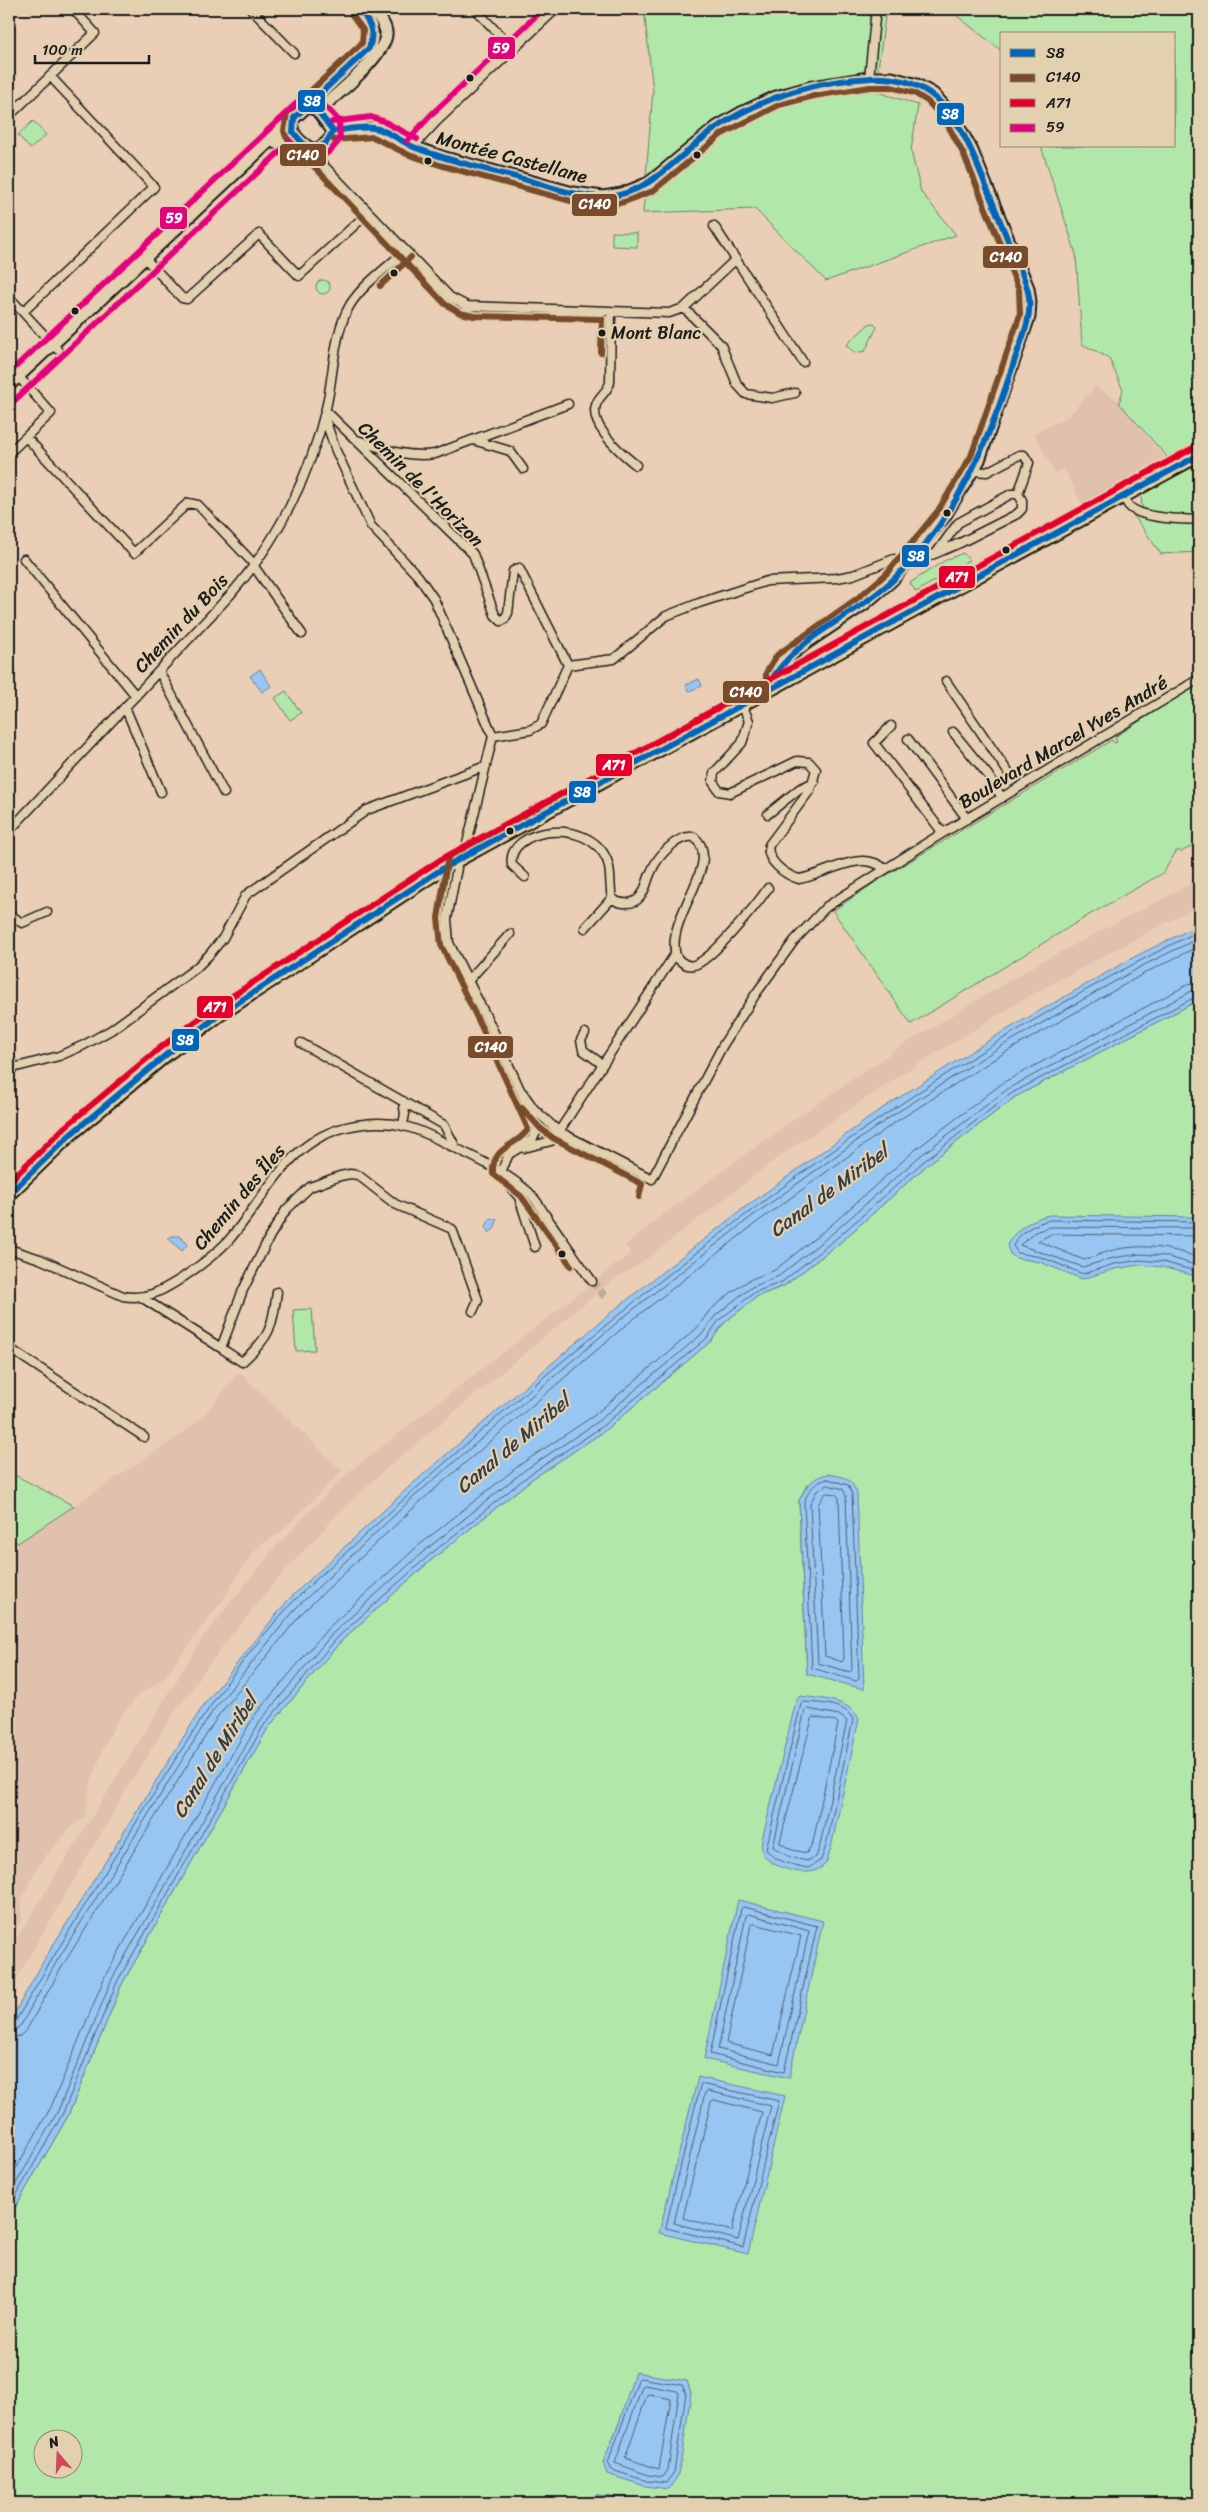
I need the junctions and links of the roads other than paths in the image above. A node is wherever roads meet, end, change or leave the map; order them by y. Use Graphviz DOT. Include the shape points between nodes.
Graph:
graph roads {
  1 [pos="74,9"];
  2 [pos="251,9"];
  3 [pos="359,9"];
  4 [pos="372,9"];
  5 [pos="475,9"];
  6 [pos="556,9"];
  7 [pos="876,9"];
  8 [pos="513,49"];
  9 [pos="294,53"];
  10 [pos="50,76"];
  11 [pos="869,78"];
  12 [pos="305,108"];
  13 [pos="317,110"];
  14 [pos="9,116"];
  15 [pos="294,118"];
  16 [pos="333,130"];
  17 [pos="293,132"];
  18 [pos="306,147"];
  19 [pos="322,147"];
  20 [pos="414,147"];
  21 [pos="325,165"];
  22 [pos="368,213"];
  23 [pos="714,226"];
  24 [pos="405,251"];
  25 [pos="147,259"];
  26 [pos="736,259"];
  27 [pos="9,298"];
  28 [pos="684,308"];
  29 [pos="610,311"];
  30 [pos="23,312"];
  31 [pos="54,346"];
  32 [pos="803,362"];
  33 [pos="20,379"];
  34 [pos="9,385"];
  35 [pos="794,393"];
  36 [pos="9,394"];
  37 [pos="568,404"];
  38 [pos="325,414"];
  39 [pos="26,437"];
  40 [pos="354,438"];
  41 [pos="473,440"];
  42 [pos="9,453"];
  43 [pos="1199,455"];
  44 [pos="636,465"];
  45 [pos="523,469"];
  46 [pos="973,471"];
  47 [pos="1018,494"];
  48 [pos="1123,496"];
  49 [pos="1199,520"];
  50 [pos="937,552"];
  51 [pos="24,559"];
  52 [pos="253,565"];
  53 [pos="906,566"];
  54 [pos="302,634"];
  55 [pos="568,665"];
  56 [pos="159,671"];
  57 [pos="1199,679"];
  58 [pos="946,681"];
  59 [pos="778,684"];
  60 [pos="136,696"];
  61 [pos="742,704"];
  62 [pos="125,707"];
  63 [pos="891,726"];
  64 [pos="953,732"];
  65 [pos="493,736"];
  66 [pos="908,739"];
  67 [pos="486,766"];
  68 [pos="1010,775"];
  69 [pos="814,782"];
  70 [pos="161,792"];
  71 [pos="224,792"];
  72 [pos="1002,798"];
  73 [pos="768,814"];
  74 [pos="967,819"];
  75 [pos="521,824"];
  76 [pos="9,831"];
  77 [pos="944,833"];
  78 [pos="528,838"];
  79 [pos="460,858"];
  80 [pos="885,868"];
  81 [pos="524,877"];
  82 [pos="768,888"];
  83 [pos="612,898"];
  84 [pos="47,912"];
  85 [pos="9,914"];
  86 [pos="585,928"];
  87 [pos="510,934"];
  88 [pos="675,954"];
  89 [pos="468,981"];
  90 [pos="584,1033"];
  91 [pos="302,1043"];
  92 [pos="602,1064"];
  93 [pos="9,1068"];
  94 [pos="522,1092"];
  95 [pos="403,1101"];
  96 [pos="546,1122"];
  97 [pos="403,1124"];
  98 [pos="538,1129"];
  99 [pos="558,1131"];
  100 [pos="551,1141"];
  101 [pos="456,1148"];
  102 [pos="518,1149"];
  103 [pos="498,1171"];
  104 [pos="9,1194"];
  105 [pos="535,1247"];
  106 [pos="9,1249"];
  107 [pos="592,1280"];
  108 [pos="277,1292"];
  109 [pos="141,1297"];
  110 [pos="473,1311"];
  111 [pos="9,1348"];
  112 [pos="221,1348"];
  113 [pos="144,1437"];
  1 -- 10 [label="street" via="95,33"];
  2 -- 9 [label="street"];
  3 -- 12 [label="street" via="372,25 369,48"];
  4 -- 13 [label="street" via="382,20 386,31 380,53"];
  5 -- 8 [label="street"];
  6 -- 8 [label="street"];
  7 -- 11 [label="street"];
  8 -- 20 [label="street"];
  10 -- 14 [label="street"];
  10 -- 30 [label="street" via="154,187"];
  11 -- 20 [label="street, Montée Castellane" via="812,87 743,112 717,127 649,183 612,196 573,193"];
  11 -- 46 [label="street, Montée Castellane" via="892,78 918,85 933,94 952,115 972,151 1028,288 1029,317 990,434"];
  12 -- 13 [label="street"];
  12 -- 15 [label="street"];
  13 -- 16 [label="street"];
  15 -- 17 [label="street"];
  15 -- 25 [label="street"];
  16 -- 19 [label="street"];
  16 -- 20 [label="street, Montée Castellane" via="369,126"];
  17 -- 18 [label="street"];
  17 -- 25 [label="street" via="283,136"];
  18 -- 19 [label="street" via="314,150"];
  18 -- 21 [label="street"];
  19 -- 21 [label="street"];
  21 -- 22 [label="street"];
  22 -- 24 [label="street"];
  22 -- 25 [label="street" via="299,276 259,234 187,300"];
  23 -- 26 [label="street"];
  24 -- 29 [label="street" via="450,297 463,305"];
  24 -- 38 [label="street, Chemin du Bois" via="350,305 341,330"];
  25 -- 31 [label="street"];
  26 -- 28 [label="street"];
  26 -- 32 [label="street"];
  27 -- 30 [label="street"];
  28 -- 29 [label="street" via="663,313"];
  28 -- 35 [label="street" via="720,345 737,384 746,394 772,398"];
  29 -- 44 [label="street" via="610,382 608,390 597,401 595,414 611,442"];
  30 -- 31 [label="street"];
  31 -- 33 [label="street"];
  33 -- 34 [label="street"];
  33 -- 36 [label="street"];
  33 -- 39 [label="street" via="51,413"];
  37 -- 41 [label="street"];
  38 -- 40 [label="street, Chemin de l'Horizon"];
  38 -- 52 [label="street, Chemin du Bois" via="299,490"];
  38 -- 65 [label="street" via="336,451 371,526 418,576 434,599"];
  39 -- 42 [label="street"];
  39 -- 52 [label="street" via="134,553 192,502"];
  40 -- 41 [label="street" via="413,456 435,454"];
  40 -- 55 [label="street, Chemin de l'Horizon" via="473,554 495,615 501,621 508,613 513,572 519,568"];
  41 -- 45 [label="street" via="510,451"];
  43 -- 48 [label="main road"];
  46 -- 47 [label="street" via="987,472 1024,455 1029,463"];
  46 -- 53 [label="street, Montée Castellane" via="944,518"];
  47 -- 50 [label="street" via="1006,497 958,523"];
  47 -- 50 [label="street" via="1023,504 1017,514"];
  48 -- 49 [label="street" via="1137,511 1165,519"];
  48 -- 59 [label="main road"];
  50 -- 53 [label="street"];
  51 -- 60 [label="street"];
  52 -- 54 [label="street"];
  52 -- 56 [label="street, Chemin du Bois" via="231,594"];
  53 -- 55 [label="street" via="894,559 837,578 767,581 666,616 614,659"];
  53 -- 59 [label="street, Montée Castellane" via="864,604 783,661 774,677"];
  55 -- 65 [label="street" via="541,724 530,730"];
  56 -- 60 [label="street, Chemin du Bois"];
  56 -- 71 [label="street"];
  57 -- 72 [label="street, Boulevard Marcel Yves André"];
  58 -- 68 [label="street"];
  59 -- 61 [label="main road"];
  60 -- 62 [label="street, Chemin du Bois"];
  61 -- 69 [label="street" via="749,721 742,743 714,773 712,778 716,788 730,792 803,760 816,770"];
  61 -- 75 [label="main road"];
  62 -- 70 [label="street"];
  62 -- 76 [label="street, Chemin du Bois"];
  63 -- 77 [label="street" via="874,743"];
  64 -- 72 [label="street"];
  65 -- 67 [label="street"];
  66 -- 74 [label="street"];
  67 -- 79 [label="street"];
  67 -- 93 [label="street" via="367,810 246,895 223,938 196,968 111,1030 59,1056"];
  69 -- 73 [label="street" via="799,789"];
  69 -- 80 [label="street" via="769,845 774,863 799,879 859,860"];
  72 -- 74 [label="street, Boulevard Marcel Yves André"];
  74 -- 77 [label="street, Boulevard Marcel Yves André"];
  75 -- 78 [label="street"];
  75 -- 79 [label="main road"];
  77 -- 80 [label="street, Boulevard Marcel Yves André"];
  78 -- 81 [label="street" via="516,849 511,860"];
  78 -- 83 [label="street" via="569,831 592,841 607,860"];
  79 -- 89 [label="street" via="447,930 452,952"];
  79 -- 104 [label="main road" via="233,1006 167,1054 71,1134"];
  80 -- 99 [label="street, Boulevard Marcel Yves André" via="826,907 766,978 723,1045 652,1180"];
  82 -- 88 [label="street" via="752,912 701,961 688,965"];
  83 -- 86 [label="street"];
  83 -- 88 [label="street" via="622,903 639,899 655,864 677,841 688,836 700,842 703,864 677,925"];
  84 -- 85 [label="street" via="22,924"];
  87 -- 89 [label="street"];
  88 -- 92 [label="street"];
  89 -- 94 [label="street"];
  90 -- 92 [label="street" via="583,1050"];
  91 -- 95 [label="street"];
  92 -- 99 [label="street"];
  94 -- 96 [label="street"];
  94 -- 98 [label="street" via="526,1108"];
  95 -- 97 [label="street"];
  95 -- 101 [label="street" via="444,1125"];
  96 -- 98 [label="street"];
  96 -- 99 [label="street"];
  97 -- 101 [label="street, Chemin des Îles" via="418,1128"];
  97 -- 109 [label="street, Chemin des Îles" via="377,1122 345,1126 304,1146 212,1257 164,1289"];
  98 -- 100 [label="street" via="545,1139"];
  98 -- 102 [label="street" via="532,1140"];
  99 -- 100 [label="street"];
  100 -- 102 [label="street"];
  101 -- 103 [label="street, Chemin des Îles"];
  102 -- 103 [label="street" via="509,1154"];
  103 -- 105 [label="street" via="519,1197"];
  103 -- 107 [label="street, Chemin des Îles" via="527,1190"];
  106 -- 109 [label="street, Chemin des Îles" via="40,1259 123,1296"];
  108 -- 112 [label="street" via="271,1329 263,1344 242,1362"];
  109 -- 112 [label="street"];
  110 -- 112 [label="street" via="478,1300 452,1229 395,1204 358,1176 350,1174 310,1187 286,1211 243,1290"];
  111 -- 113 [label="street"];
}
